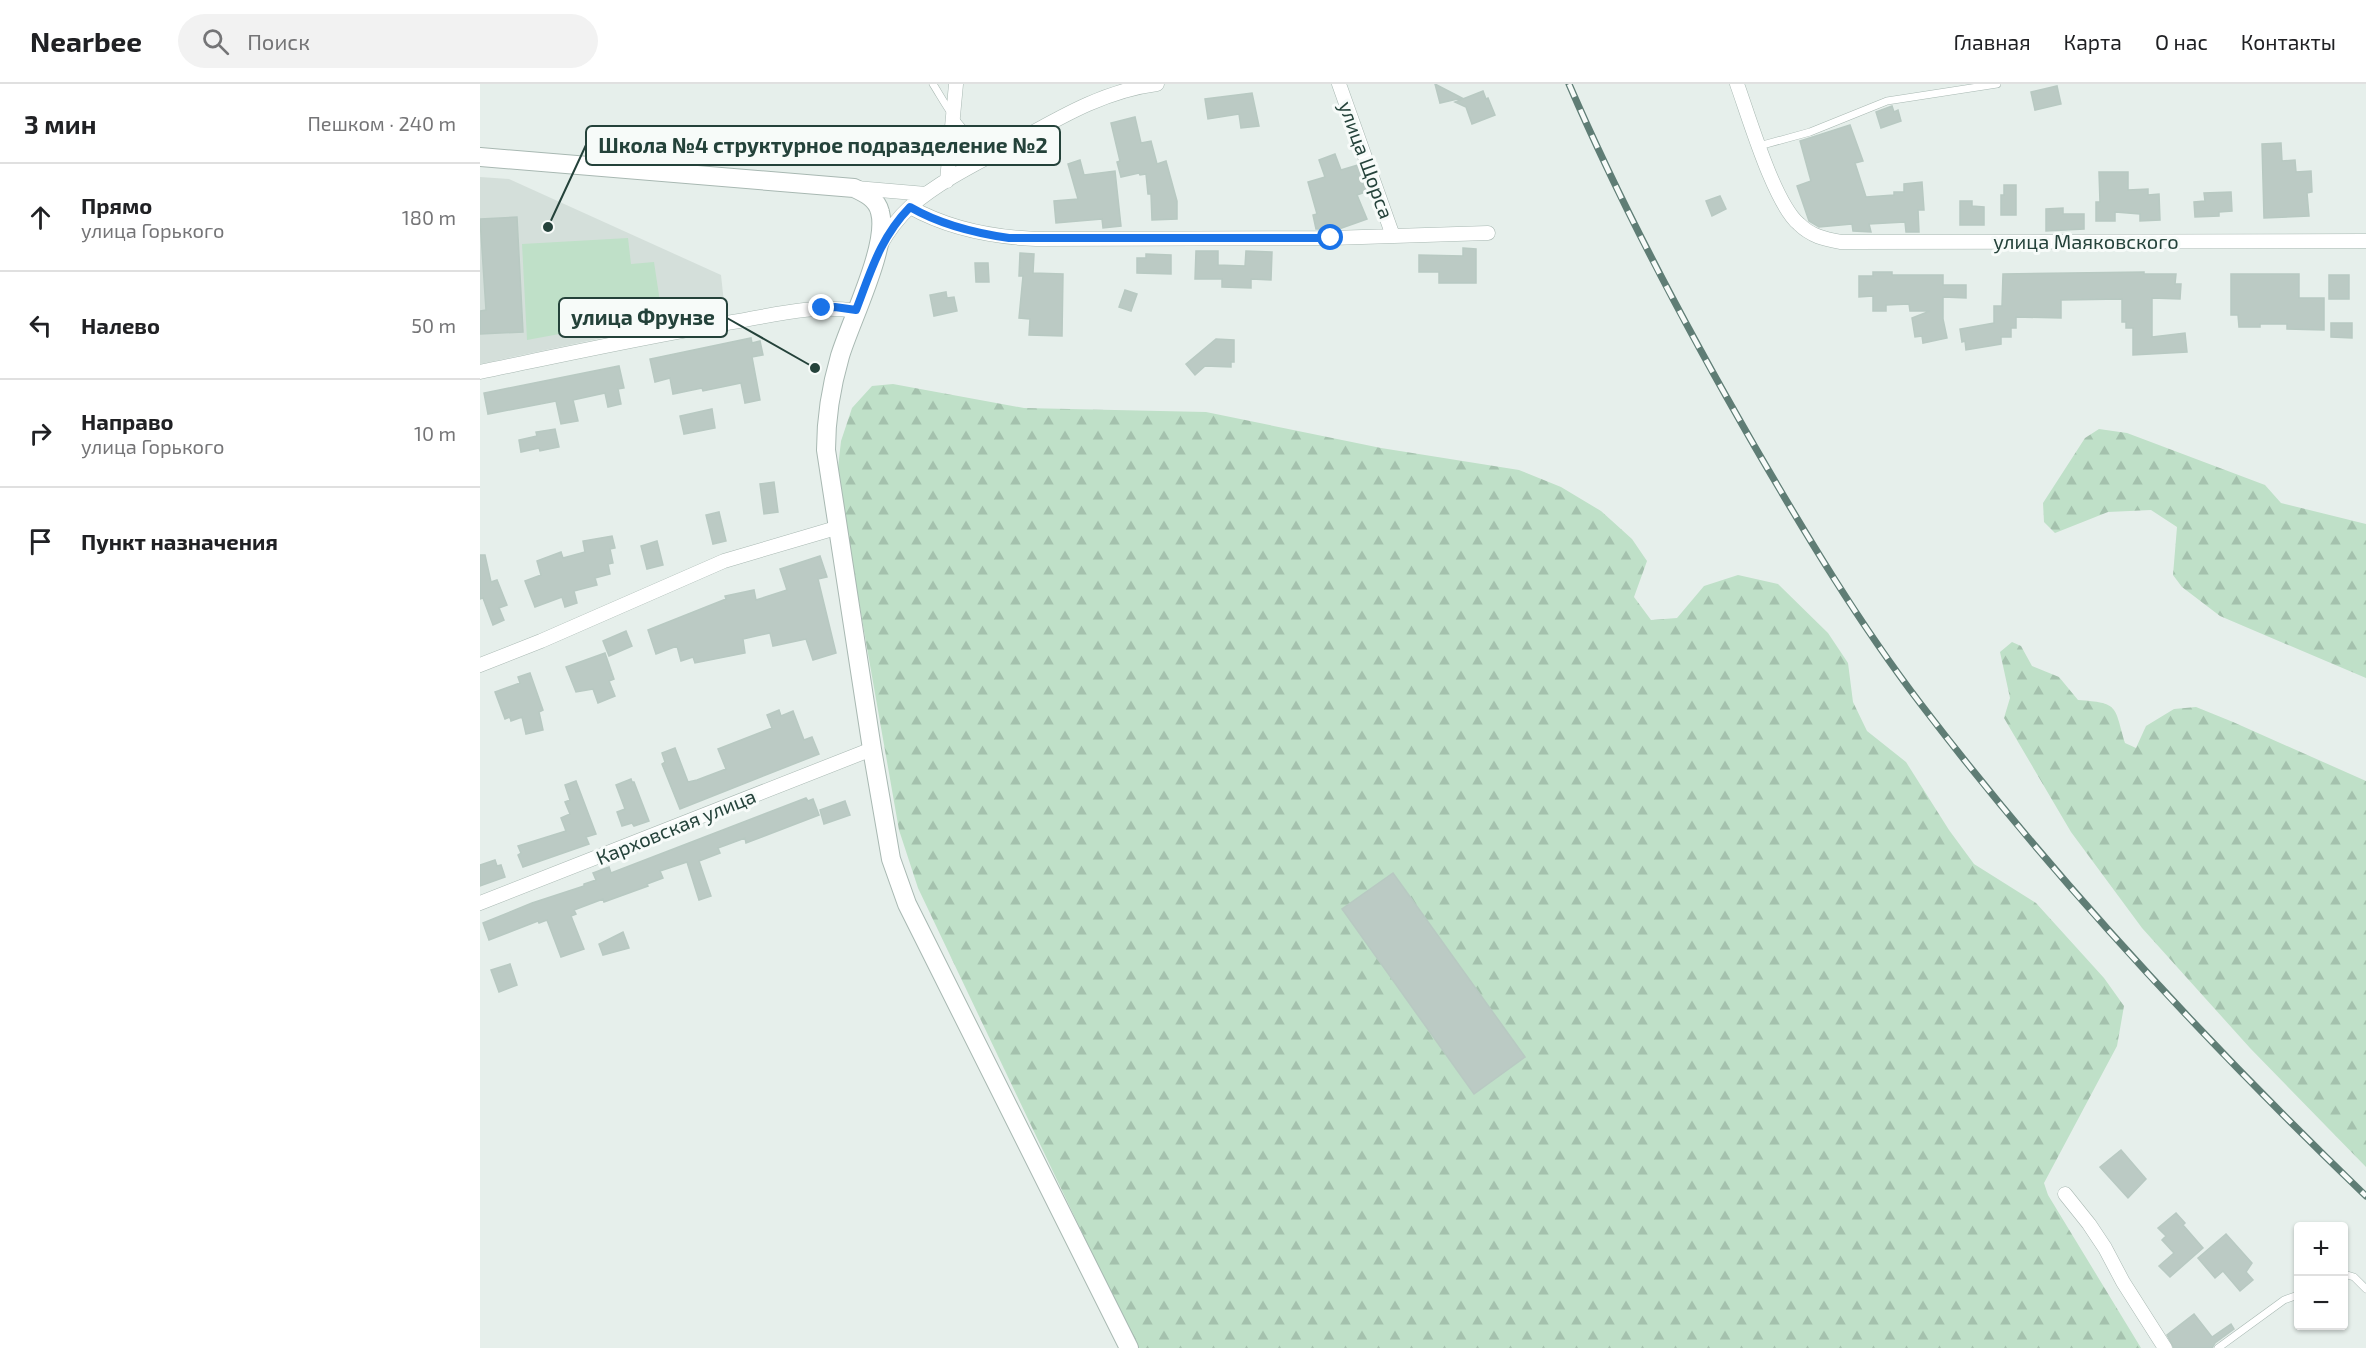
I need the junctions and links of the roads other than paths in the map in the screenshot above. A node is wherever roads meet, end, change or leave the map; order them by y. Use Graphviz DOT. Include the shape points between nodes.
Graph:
graph roads {
  1 [pos="933,84"];
  2 [pos="956,84"];
  3 [pos="1157,84"];
  4 [pos="1339,84"];
  5 [pos="1737,84"];
  6 [pos="1997,84"];
  7 [pos="954,115"];
  8 [pos="1008,146"];
  9 [pos="1759,146"];
  10 [pos="480,157"];
  11 [pos="947,181"];
  12 [pos="854,188"];
  13 [pos="926,194"];
  14 [pos="910,207"];
  15 [pos="1488,233"];
  16 [pos="1394,236"];
  17 [pos="2366,241"];
  18 [pos="879,247"];
  19 [pos="856,310"];
  20 [pos="480,372"];
  21 [pos="837,528"];
  22 [pos="480,665"];
  23 [pos="872,749"];
  24 [pos="480,903"];
  25 [pos="2065,1194"];
  26 [pos="2348,1275"];
  27 [pos="2366,1289"];
  28 [pos="2294,1296"];
  29 [pos="1129,1348"];
  30 [pos="2165,1348"];
  31 [pos="2218,1348"];
  1 -- 7 [label="lane"];
  2 -- 7 [label="street"];
  3 -- 8 [label="street" via="1090,102"];
  4 -- 16 [label="street, улица Щорса"];
  5 -- 9 [label="street"];
  6 -- 9 [label="lane" via="1887,101 1810,132"];
  7 -- 8 [label="lane" via="964,131 982,144"];
  7 -- 11 [label="street"];
  8 -- 11 [label="street"];
  9 -- 17 [label="street, улица Маяковского" via="1783,205 1796,223 1821,239"];
  10 -- 12 [label="street"];
  11 -- 13 [label="street"];
  12 -- 13 [label="street"];
  12 -- 18 [label="street" via="878,205 882,224"];
  13 -- 14 [label="street"];
  14 -- 16 [label="street" via="937,222 1009,238"];
  14 -- 18 [label="street"];
  15 -- 16 [label="street"];
  18 -- 19 [label="street"];
  19 -- 20 [label="street" via="822,308 756,318"];
  19 -- 21 [label="street" via="833,383 826,428 828,477"];
  21 -- 22 [label="street" via="724,561"];
  21 -- 23 [label="street"];
  23 -- 24 [label="street, Карховская улица"];
  23 -- 29 [label="street" via="891,859 907,904"];
  25 -- 30 [label="street" via="2105,1248"];
  26 -- 27 [label="lane"];
  28 -- 31 [label="lane"];
}
